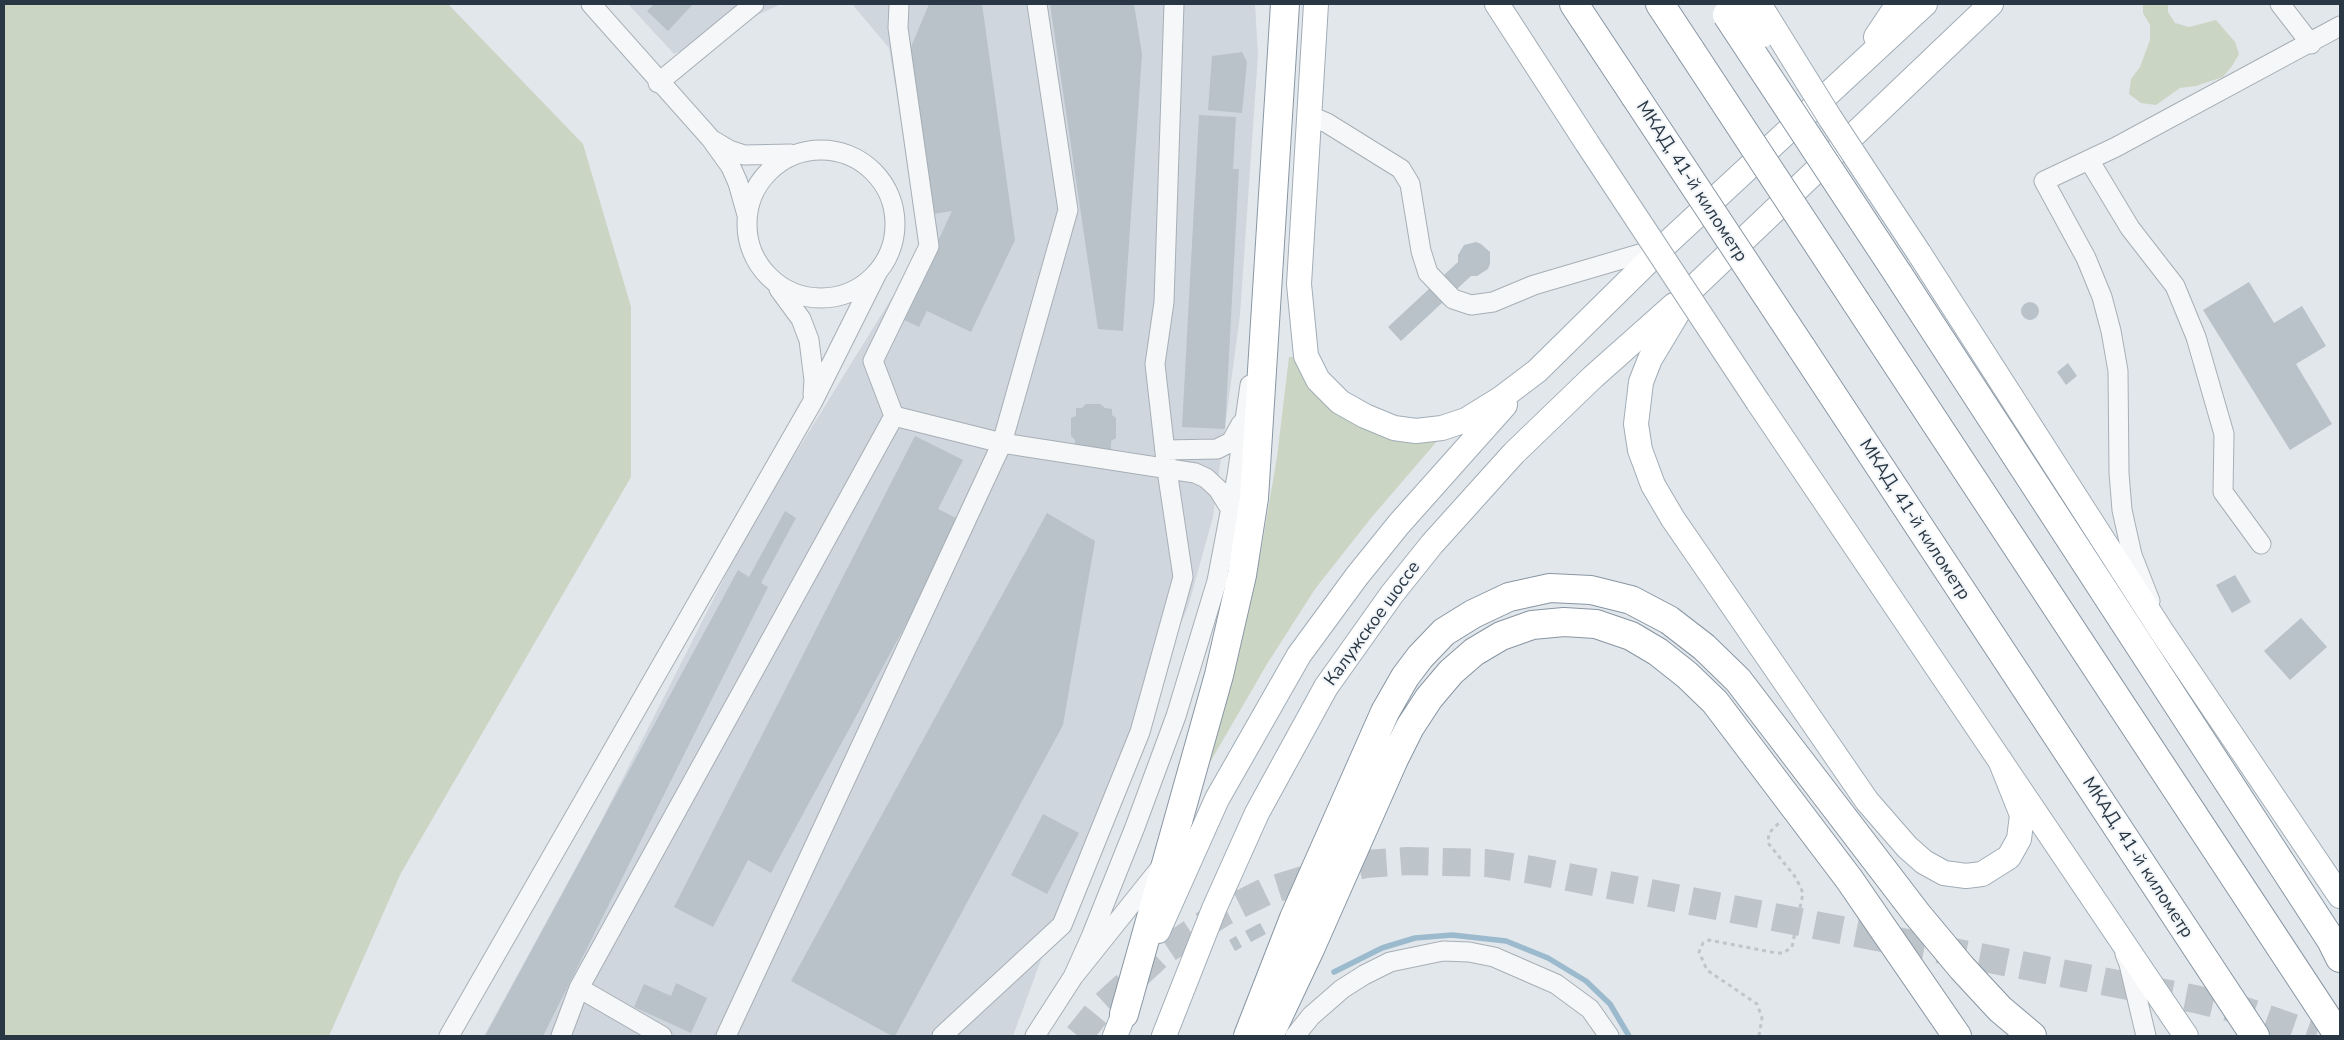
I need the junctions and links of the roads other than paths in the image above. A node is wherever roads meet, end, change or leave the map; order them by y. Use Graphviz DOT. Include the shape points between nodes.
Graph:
graph roads {
  1 [pos="591,4"];
  2 [pos="754,4"];
  3 [pos="888,4"];
  4 [pos="899,4"];
  5 [pos="1037,4"];
  6 [pos="1174,4"];
  7 [pos="1285,4"];
  8 [pos="1316,4"];
  9 [pos="1497,4"];
  10 [pos="1574,4"];
  11 [pos="1660,4"];
  12 [pos="1759,4"];
  13 [pos="1898,4"];
  14 [pos="1925,4"];
  15 [pos="1991,4"];
  16 [pos="2280,4"];
  17 [pos="1728,7"];
  18 [pos="2340,26"];
  19 [pos="898,28"];
  20 [pos="2311,44"];
  21 [pos="1858,66"];
  22 [pos="658,82"];
  23 [pos="1308,115"];
  24 [pos="1830,118"];
  25 [pos="711,139"];
  26 [pos="801,153"];
  27 [pos="2089,160"];
  28 [pos="747,215"];
  29 [pos="1664,246"];
  30 [pos="877,273"];
  31 [pos="772,280"];
  32 [pos="1692,289"];
  33 [pos="1264,312"];
  34 [pos="1537,371"];
  35 [pos="813,401"];
  36 [pos="894,416"];
  37 [pos="1244,418"];
  38 [pos="1002,443"];
  39 [pos="1165,450"];
  40 [pos="1167,470"];
  41 [pos="1231,510"];
  42 [pos="2261,544"];
  43 [pos="2162,632"];
  44 [pos="2000,760"];
  45 [pos="1217,799"];
  46 [pos="1166,861"];
  47 [pos="2340,896"];
  48 [pos="2112,926"];
  49 [pos="2340,958"];
  50 [pos="2295,971"];
  51 [pos="1073,977"];
  52 [pos="579,988"];
  53 [pos="2340,1022"];
  54 [pos="1120,1025"];
  55 [pos="1164,1035"];
  56 [pos="449,1036"];
  57 [pos="561,1036"];
  58 [pos="662,1036"];
  59 [pos="726,1036"];
  60 [pos="942,1036"];
  61 [pos="1035,1036"];
  62 [pos="1248,1036"];
  63 [pos="1269,1036"];
  64 [pos="1295,1036"];
  65 [pos="1609,1036"];
  66 [pos="1958,1036"];
  67 [pos="2032,1036"];
  68 [pos="2146,1036"];
  69 [pos="2186,1036"];
  70 [pos="2255,1036"];
  71 [pos="2339,1036"];
  1 -- 22 [label="street"];
  2 -- 22 [label="street"];
  3 -- 19 [label="street"];
  4 -- 19 [label="street"];
  5 -- 38 [label="street" via="1068,210"];
  6 -- 39 [label="street" via="1164,302 1156,364"];
  7 -- 33 [label="highway"];
  8 -- 23 [label="main road"];
  9 -- 44 [label="main road, bridge" via="1758,402"];
  10 -- 70 [label="highway, МКАД, 41-й километр, bridge"];
  11 -- 50 [label="highway, bridge"];
  12 -- 24 [label="main road, bridge"];
  13 -- 21 [label="main road"];
  14 -- 21 [label="main road"];
  15 -- 32 [label="main road"];
  16 -- 20 [label="street"];
  17 -- 24 [label="main road, bridge"];
  17 -- 49 [label="highway, bridge"];
  18 -- 20 [label="street"];
  19 -- 36 [label="street" via="930,246 873,361"];
  20 -- 27 [label="street"];
  21 -- 29 [label="main road"];
  22 -- 25 [label="street"];
  23 -- 29 [label="street" via="1401,169 1410,184 1428,273 1454,299 1471,305 1492,302 1534,285"];
  23 -- 34 [label="main road" via="1299,284 1306,356 1318,380 1340,402 1364,416 1394,428 1416,431 1442,428 1466,420"];
  24 -- 43 [label="main road, bridge"];
  25 -- 26 [label="street" via="744,155"];
  25 -- 28 [label="street" via="731,168"];
  26 -- 28 [label="street" via="781,162 764,176 750,201"];
  26 -- 30 [label="street" via="830,151 857,160 869,168 887,191 895,219 894,234 885,261"];
  27 -- 42 [label="street" via="2130,228 2175,286 2196,337 2224,434 2223,492"];
  27 -- 43 [label="street" via="2044,181 2086,258 2112,331 2118,371 2122,510 2132,556"];
  28 -- 31 [label="street" via="746,230 754,258"];
  29 -- 34 [label="main road"];
  30 -- 31 [label="street" via="854,291 826,298 797,295"];
  30 -- 35 [label="street"];
  31 -- 35 [label="street" via="802,319 809,340"];
  32 -- 44 [label="main road" via="1650,359 1637,401 1640,450 1653,485 1673,519 1868,801 1924,862 1944,873 1966,876 1982,874 2009,857 2019,839 2022,816"];
  32 -- 55 [label="main road, Калужское шоссе" via="1514,453 1432,544 1326,687 1257,813 1214,909"];
  33 -- 37 [label="street"];
  33 -- 46 [label="highway" via="1254,498 1242,575 1219,675"];
  34 -- 45 [label="main road" via="1399,524 1357,576 1299,655"];
  35 -- 56 [label="street"];
  36 -- 38 [label="street"];
  36 -- 52 [label="street"];
  37 -- 39 [label="street" via="1231,442 1217,449"];
  37 -- 41 [label="street"];
  38 -- 40 [label="street"];
  38 -- 59 [label="street"];
  39 -- 40 [label="street"];
  40 -- 41 [label="street" via="1195,473 1206,478"];
  40 -- 60 [label="street" via="1184,577 1136,741 1062,925"];
  41 -- 51 [label="street" via="1217,580 1176,716 1092,937"];
  43 -- 47 [label="main road"];
  44 -- 48 [label="main road"];
  45 -- 46 [label="street"];
  45 -- 54 [label="main road" via="1168,905"];
  46 -- 51 [label="street"];
  46 -- 54 [label="highway"];
  48 -- 68 [label="street" via="2130,964"];
  48 -- 69 [label="main road"];
  50 -- 53 [label="main road"];
  50 -- 71 [label="highway"];
  51 -- 61 [label="street"];
  52 -- 57 [label="street"];
  52 -- 58 [label="street"];
  62 -- 67 [label="highway" via="1294,918 1385,712 1404,677 1444,632 1473,614 1509,597 1550,588 1591,590 1631,600 1669,620 1704,647 1738,680 1962,968 2000,1009"];
  63 -- 66 [label="highway" via="1394,759 1429,698 1474,652 1501,636 1532,625 1564,622 1596,624 1630,636 1680,669 1715,702 1849,879"];
  64 -- 65 [label="street" via="1311,1016 1364,975 1390,962 1442,951 1494,957 1556,984 1590,1008"];
}
